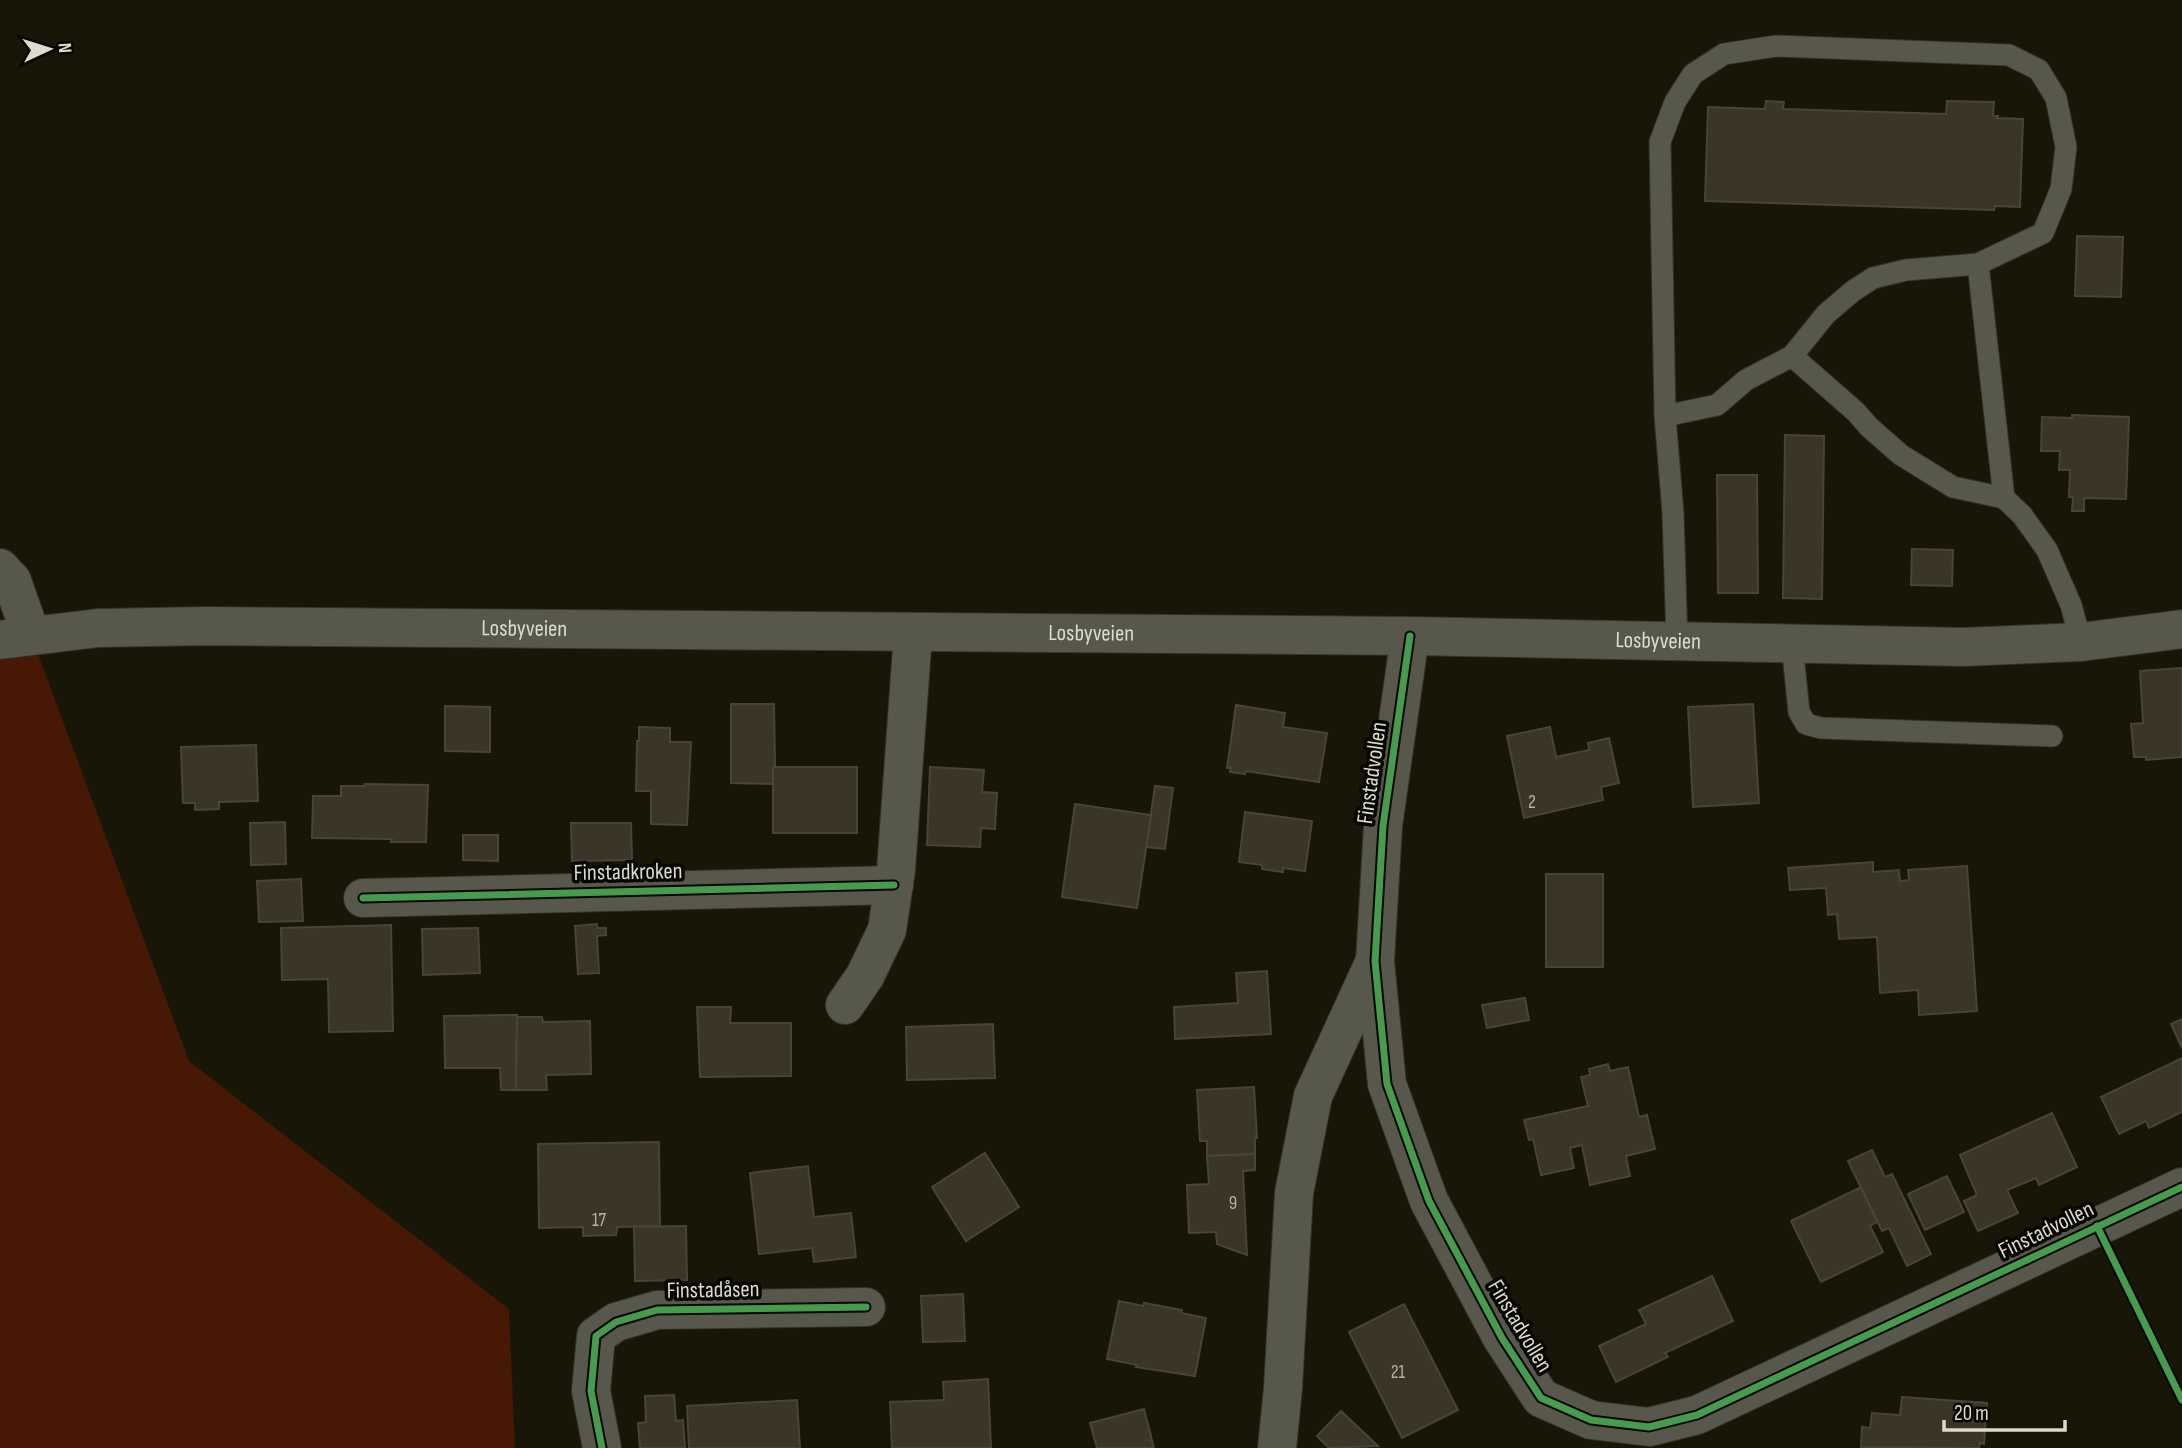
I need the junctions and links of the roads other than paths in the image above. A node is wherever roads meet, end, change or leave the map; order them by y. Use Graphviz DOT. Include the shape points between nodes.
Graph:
graph roads {
  1 [pos="1978,264"];
  2 [pos="1792,356"];
  3 [pos="1665,416"];
  4 [pos="2004,498"];
  5 [pos="0,568"];
  6 [pos="2182,628"];
  7 [pos="913,634"];
  8 [pos="1410,636"];
  9 [pos="15,638"];
  10 [pos="1677,642"];
  11 [pos="2081,642"];
  12 [pos="1792,644"];
  13 [pos="2052,736"];
  14 [pos="894,885"];
  15 [pos="363,898"];
  16 [pos="1375,961"];
  17 [pos="845,1005"];
  18 [pos="2182,1187"];
  19 [pos="866,1307"];
  20 [pos="602,1448"];
  21 [pos="1277,1448"];
  1 -- 2 [label="lane" via="1906,270 1873,278 1826,314"];
  1 -- 3 [label="lane" via="2043,233 2061,189 2066,148 2056,98 2039,70 2009,55 1776,46 1724,54 1693,74 1675,102 1660,142"];
  1 -- 4 [label="lane"];
  2 -- 3 [label="lane" via="1745,380 1717,405"];
  2 -- 4 [label="lane" via="1901,455 1953,487"];
  3 -- 10 [label="lane"];
  4 -- 11 [label="lane" via="2022,514 2047,550"];
  5 -- 9 [label="street" via="12,581"];
  6 -- 11 [label="street, Losbyveien"];
  7 -- 8 [label="street, Losbyveien"];
  7 -- 9 [label="street, Losbyveien" via="194,626 99,628"];
  7 -- 14 [label="street"];
  8 -- 10 [label="street, Losbyveien"];
  8 -- 16 [label="street, Finstadvollen" via="1383,826"];
  10 -- 12 [label="street, Losbyveien"];
  11 -- 12 [label="street, Losbyveien" via="1963,647"];
  12 -- 13 [label="lane" via="1799,712 1806,724"];
  14 -- 15 [label="street, Finstadkroken"];
  14 -- 17 [label="street" via="887,930"];
  16 -- 18 [label="street, Finstadvollen" via="1387,1084 1429,1201 1502,1338 1541,1398 1591,1420 1649,1427 1697,1415"];
  16 -- 21 [label="street, Finstadvollen" via="1313,1096 1294,1194"];
  19 -- 20 [label="street, Finstadåsen" via="657,1310 616,1322 596,1336 592,1391"];
}
